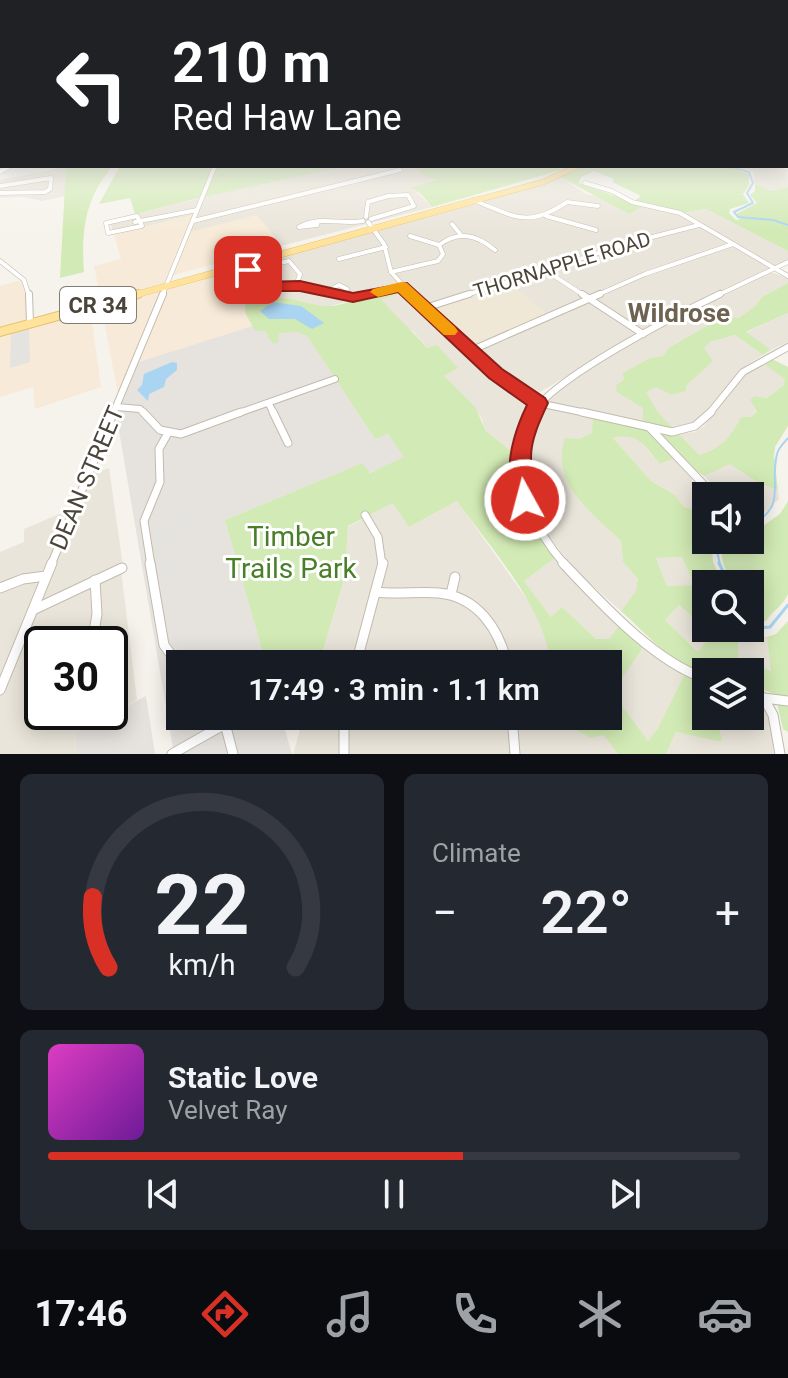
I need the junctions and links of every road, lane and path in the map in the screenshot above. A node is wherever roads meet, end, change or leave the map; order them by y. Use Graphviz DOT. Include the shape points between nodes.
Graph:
graph roads {
  1 [pos="214,168"];
  2 [pos="571,168"];
  3 [pos="400,170"];
  4 [pos="51,171"];
  5 [pos="51,179"];
  6 [pos="585,183"];
  7 [pos="0,186"];
  8 [pos="0,193"];
  9 [pos="473,200"];
  10 [pos="172,205"];
  11 [pos="598,206"];
  12 [pos="164,207"];
  13 [pos="188,209"];
  14 [pos="197,210"];
  15 [pos="175,213"];
  16 [pos="167,215"];
  17 [pos="546,216"];
  18 [pos="193,221"];
  19 [pos="368,221"];
  20 [pos="136,222"];
  21 [pos="452,224"];
  22 [pos="699,225"];
  23 [pos="596,230"];
  24 [pos="302,232"];
  25 [pos="461,235"];
  26 [pos="410,236"];
  27 [pos="733,244"];
  28 [pos="439,245"];
  29 [pos="386,247"];
  30 [pos="495,250"];
  31 [pos="442,258"];
  32 [pos="339,259"];
  33 [pos="452,260"];
  34 [pos="0,261"];
  35 [pos="788,262"];
  36 [pos="174,265"];
  37 [pos="226,268"];
  38 [pos="774,268"];
  39 [pos="545,270"];
  40 [pos="391,272"];
  41 [pos="203,274"];
  42 [pos="788,276"];
  43 [pos="176,278"];
  44 [pos="166,285"];
  45 [pos="296,286"];
  46 [pos="401,286"];
  47 [pos="161,297"];
  48 [pos="589,299"];
  49 [pos="112,301"];
  50 [pos="425,308"];
  51 [pos="30,322"];
  52 [pos="0,330"];
  53 [pos="643,334"];
  54 [pos="788,347"];
  55 [pos="470,351"];
  56 [pos="335,379"];
  57 [pos="538,403"];
  58 [pos="269,404"];
  59 [pos="117,407"];
  60 [pos="649,427"];
  61 [pos="168,433"];
  62 [pos="288,443"];
  63 [pos="701,482"];
  64 [pos="365,515"];
  65 [pos="122,568"];
  66 [pos="46,576"];
  67 [pos="455,577"];
  68 [pos="95,580"];
  69 [pos="0,588"];
  70 [pos="376,592"];
  71 [pos="451,594"];
  72 [pos="33,610"];
  73 [pos="95,626"];
  74 [pos="168,650"];
  75 [pos="360,650"];
  76 [pos="503,650"];
  77 [pos="692,674"];
  78 [pos="0,690"];
  79 [pos="764,698"];
  80 [pos="788,701"];
  81 [pos="209,730"];
  82 [pos="227,730"];
  83 [pos="344,730"];
  84 [pos="513,730"];
  85 [pos="172,754"];
  86 [pos="233,754"];
  87 [pos="344,754"];
  88 [pos="508,754"];
  89 [pos="515,754"];
  90 [pos="780,754"];
  1 -- 14 [label="street, DEAN STREET"];
  2 -- 9 [label="main road, CR 34"];
  3 -- 18 [label="street"];
  4 -- 5 [label="street"];
  5 -- 7 [label="street"];
  5 -- 8 [label="street" via="50,190 42,193"];
  6 -- 22 [label="street" via="632,202 669,209"];
  9 -- 17 [label="street" via="515,218"];
  9 -- 19 [label="main road, CR 34"];
  10 -- 15 [label="street"];
  11 -- 17 [label="street" via="567,202"];
  12 -- 16 [label="street"];
  13 -- 15 [label="street"];
  14 -- 15 [label="street"];
  14 -- 18 [label="street, DEAN STREET"];
  15 -- 16 [label="street"];
  16 -- 20 [label="street"];
  17 -- 23 [label="street"];
  18 -- 36 [label="street, DEAN STREET"];
  19 -- 19 [label="street" via="368,202 383,197 408,195 414,206"];
  19 -- 24 [label="street" via="333,218 299,226"];
  19 -- 29 [label="street"];
  19 -- 37 [label="main road, CR 34"];
  20 -- 20 [label="street" via="106,223 108,233"];
  21 -- 25 [label="street"];
  22 -- 27 [label="street"];
  22 -- 39 [label="street, THORNAPPLE ROAD"];
  25 -- 28 [label="street"];
  25 -- 30 [label="street" via="481,238"];
  26 -- 28 [label="street"];
  27 -- 38 [label="street"];
  27 -- 48 [label="street"];
  28 -- 31 [label="street"];
  29 -- 32 [label="street"];
  29 -- 40 [label="street"];
  31 -- 33 [label="street"];
  31 -- 40 [label="street"];
  34 -- 51 [label="street" via="24,276"];
  35 -- 38 [label="street"];
  36 -- 43 [label="street"];
  36 -- 44 [label="street, DEAN STREET"];
  37 -- 41 [label="main road, CR 34"];
  37 -- 44 [label="main road, CR 34"];
  38 -- 42 [label="street"];
  38 -- 53 [label="street"];
  39 -- 48 [label="street"];
  39 -- 50 [label="street, THORNAPPLE ROAD"];
  40 -- 46 [label="street"];
  41 -- 43 [label="main road, CR 34"];
  41 -- 44 [label="main road, CR 34"];
  44 -- 47 [label="street, DEAN STREET"];
  44 -- 49 [label="main road, CR 34"];
  44 -- 51 [label="main road, CR 34"];
  45 -- 45 [label="street" via="258,286 249,269 289,261 300,274"];
  45 -- 46 [label="street" via="358,297"];
  46 -- 50 [label="street"];
  47 -- 49 [label="main road" via="151,293"];
  47 -- 59 [label="street, DEAN STREET"];
  48 -- 53 [label="street"];
  48 -- 55 [label="street"];
  49 -- 51 [label="main road, CR 34"];
  50 -- 55 [label="street"];
  51 -- 52 [label="main road, CR 34"];
  53 -- 57 [label="street"];
  54 -- 60 [label="street" via="744,371 696,428 682,432"];
  55 -- 57 [label="street"];
  56 -- 58 [label="street"];
  57 -- 60 [label="street"];
  57 -- 77 [label="street" via="527,425 520,466 525,500 537,528 567,570 645,640"];
  58 -- 61 [label="street" via="189,433"];
  58 -- 62 [label="street"];
  59 -- 61 [label="street" via="140,409"];
  59 -- 66 [label="street, DEAN STREET"];
  60 -- 63 [label="street"];
  61 -- 74 [label="street" via="157,451 160,485 144,526"];
  64 -- 70 [label="street" via="382,551"];
  65 -- 68 [label="street"];
  66 -- 69 [label="street"];
  66 -- 72 [label="street, DEAN STREET"];
  67 -- 71 [label="street"];
  68 -- 72 [label="street"];
  68 -- 73 [label="street"];
  70 -- 71 [label="street"];
  70 -- 75 [label="street"];
  71 -- 76 [label="street" via="486,617"];
  72 -- 78 [label="street, DEAN STREET"];
  79 -- 80 [label="street"];
  79 -- 90 [label="street"];
  81 -- 85 [label="street"];
  82 -- 86 [label="street"];
  83 -- 87 [label="street"];
  84 -- 89 [label="street"];
  88 -- 89 [label="street"];
}
